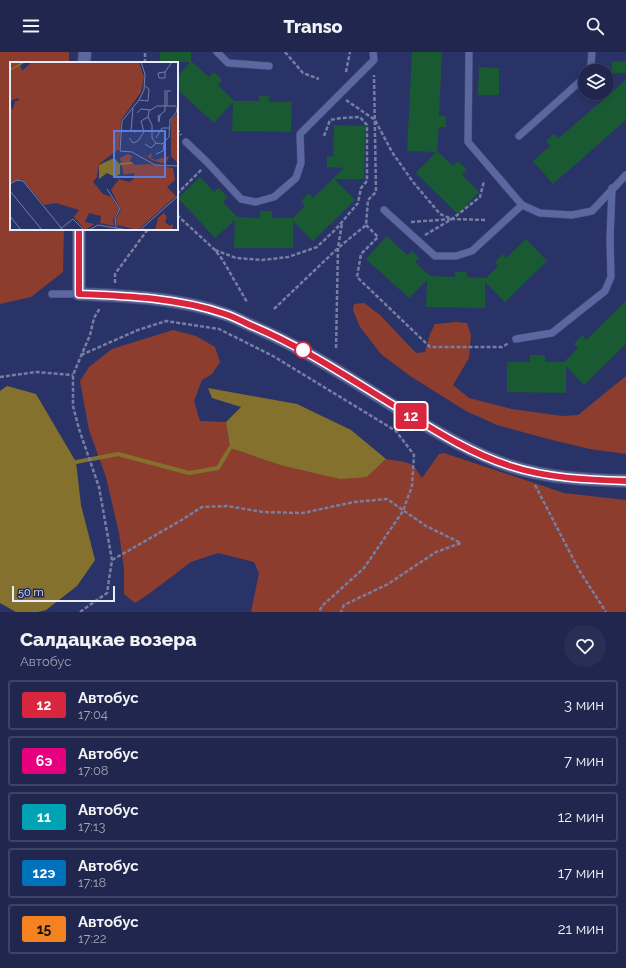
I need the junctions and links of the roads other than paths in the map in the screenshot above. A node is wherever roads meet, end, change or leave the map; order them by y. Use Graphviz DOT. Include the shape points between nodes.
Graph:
graph roads {
  1 [pos="85,52"];
  2 [pos="217,52"];
  3 [pos="373,52"];
  4 [pos="468,52"];
  5 [pos="592,52"];
  6 [pos="84,62"];
  7 [pos="591,64"];
  8 [pos="269,66"];
  9 [pos="578,83"];
  10 [pos="519,136"];
  11 [pos="186,142"];
  12 [pos="626,175"];
  13 [pos="612,188"];
  14 [pos="522,205"];
  15 [pos="384,210"];
  16 [pos="79,230"];
  17 [pos="52,294"];
  18 [pos="79,294"];
  19 [pos="516,339"];
  20 [pos="626,481"];
  1 -- 6 [label="main road"];
  2 -- 8 [label="lane" via="228,63"];
  3 -- 11 [label="lane" via="374,60 300,134 301,164 296,178 274,196 256,202 241,199"];
  4 -- 14 [label="lane" via="468,142"];
  5 -- 7 [label="lane"];
  9 -- 10 [label="lane"];
  12 -- 13 [label="lane"];
  13 -- 14 [label="lane" via="592,211 572,215 540,213"];
  13 -- 19 [label="lane" via="611,277 605,291 552,333"];
  14 -- 15 [label="lane" via="472,250 456,256 435,256"];
  16 -- 18 [label="main road"];
  17 -- 18 [label="lane"];
  18 -- 20 [label="main road" via="183,303 225,314 266,331 305,352 466,448 510,466 546,475"];
}
